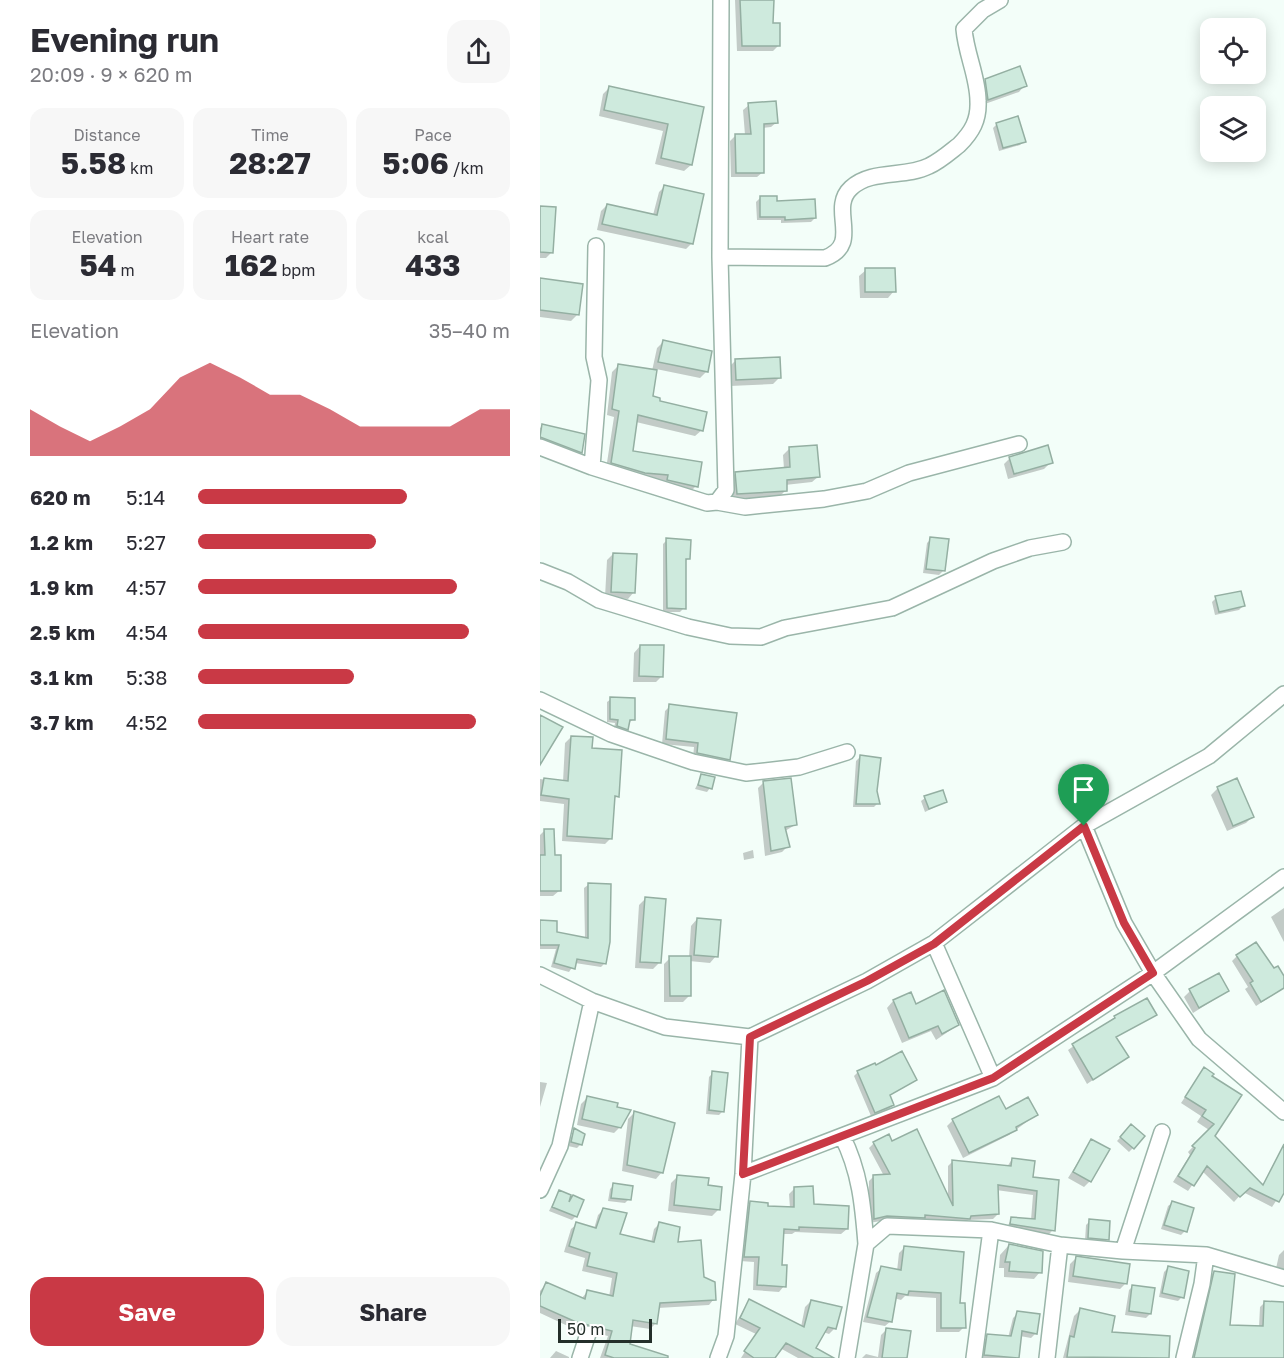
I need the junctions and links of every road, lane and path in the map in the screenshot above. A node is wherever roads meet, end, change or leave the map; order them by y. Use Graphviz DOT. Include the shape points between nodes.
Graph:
graph roads {
  1 [pos="721,0"];
  2 [pos="1000,0"];
  3 [pos="596,246"];
  4 [pos="720,257"];
  5 [pos="1019,444"];
  6 [pos="540,447"];
  7 [pos="592,467"];
  8 [pos="717,502"];
  9 [pos="1063,542"];
  10 [pos="540,571"];
  11 [pos="1284,694"];
  12 [pos="540,700"];
  13 [pos="848,752"];
  14 [pos="1084,826"];
  15 [pos="1284,877"];
  16 [pos="934,944"];
  17 [pos="1153,973"];
  18 [pos="540,975"];
  19 [pos="592,1001"];
  20 [pos="750,1037"];
  21 [pos="993,1078"];
  22 [pos="1284,1112"];
  23 [pos="1162,1132"];
  24 [pos="842,1136"];
  25 [pos="743,1174"];
  26 [pos="540,1190"];
  27 [pos="991,1230"];
  28 [pos="866,1244"];
  29 [pos="1060,1245"];
  30 [pos="1123,1251"];
  31 [pos="1206,1255"];
  32 [pos="1284,1278"];
  33 [pos="588,1335"];
  34 [pos="580,1358"];
  35 [pos="718,1358"];
  36 [pos="847,1358"];
  37 [pos="974,1358"];
  38 [pos="1047,1358"];
  39 [pos="1184,1358"];
  1 -- 4 [label="street"];
  2 -- 4 [label="street" via="982,10 964,29 979,99 971,134 928,167 864,180 852,187 845,194 843,246 837,253 825,258"];
  3 -- 7 [label="street" via="594,357 599,380"];
  4 -- 8 [label="street" via="726,490"];
  5 -- 8 [label="street" via="909,473 856,493 745,507"];
  6 -- 7 [label="street"];
  7 -- 8 [label="street" via="707,503"];
  9 -- 10 [label="street" via="993,561 892,608 785,628 760,637 730,636 667,621 599,600"];
  11 -- 14 [label="street" via="1209,756"];
  12 -- 13 [label="street" via="611,734 693,762 746,773 799,767"];
  14 -- 16 [label="street"];
  14 -- 17 [label="street" via="1124,923"];
  15 -- 17 [label="street"];
  16 -- 20 [label="street"];
  16 -- 21 [label="street"];
  17 -- 21 [label="street"];
  17 -- 22 [label="street" via="1199,1039"];
  18 -- 19 [label="street"];
  19 -- 20 [label="street" via="665,1027"];
  19 -- 26 [label="street" via="560,1146"];
  20 -- 25 [label="street"];
  21 -- 24 [label="street"];
  23 -- 30 [label="street"];
  24 -- 25 [label="street"];
  24 -- 28 [label="street" via="854,1160 863,1201"];
  25 -- 35 [label="street" via="726,1336"];
  27 -- 28 [label="street" via="887,1226"];
  27 -- 29 [label="street"];
  27 -- 37 [label="street"];
  28 -- 36 [label="street"];
  29 -- 30 [label="street"];
  29 -- 38 [label="street"];
  30 -- 31 [label="street"];
  31 -- 32 [label="street"];
  31 -- 39 [label="street"];
  33 -- 34 [label="street"];
}
